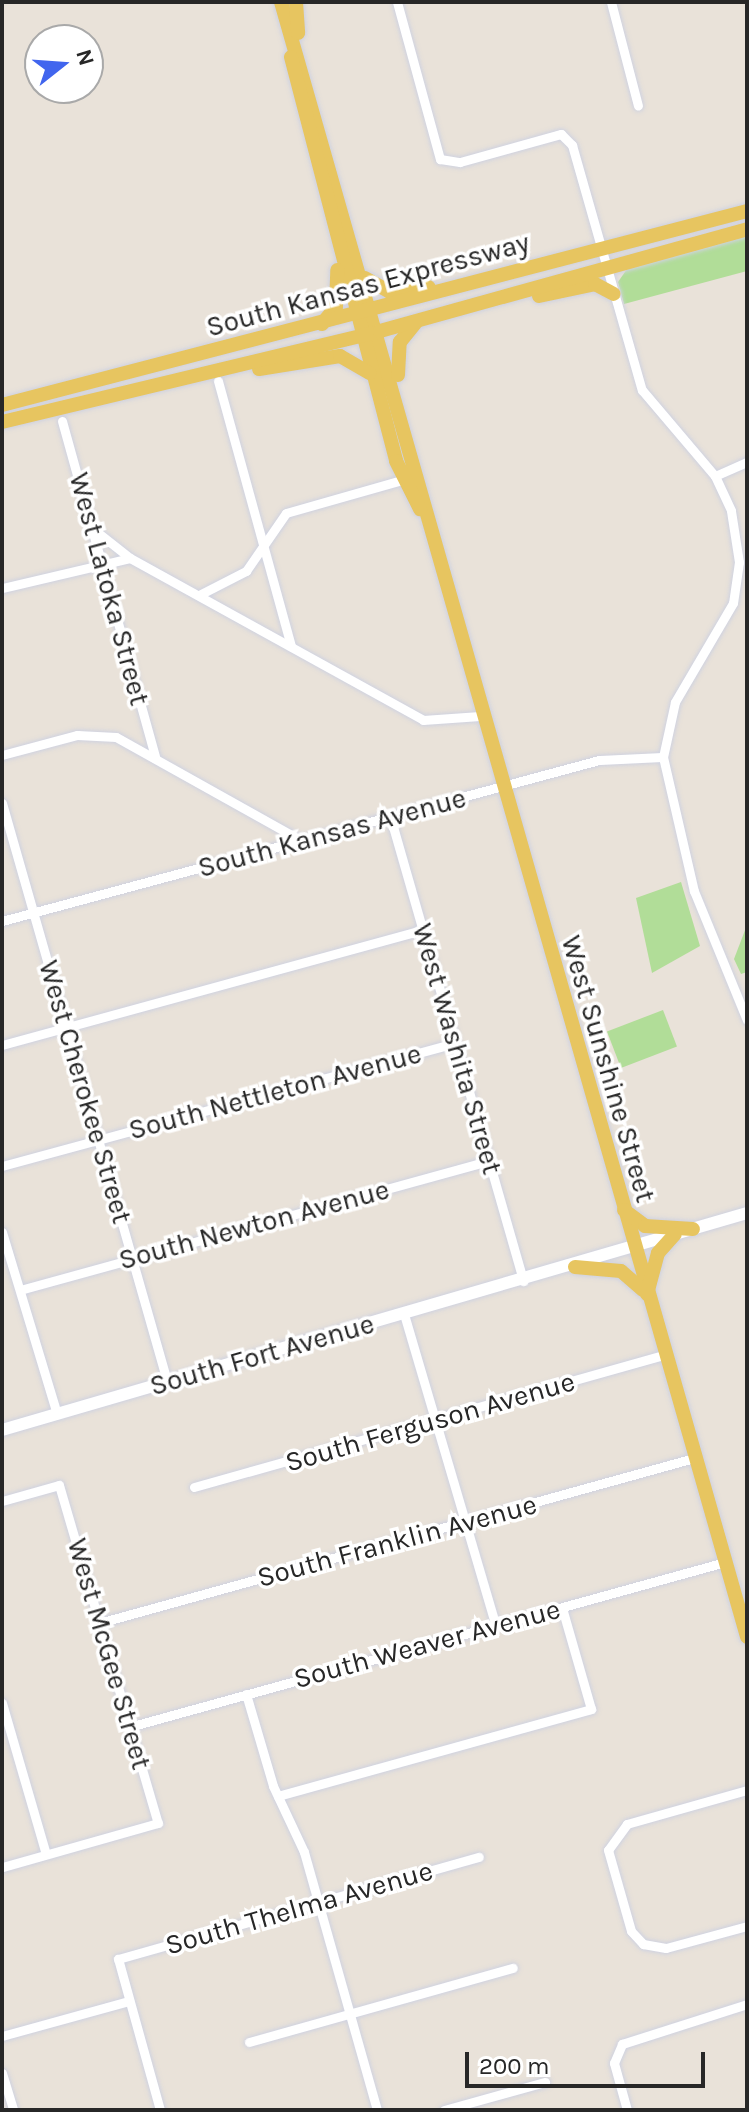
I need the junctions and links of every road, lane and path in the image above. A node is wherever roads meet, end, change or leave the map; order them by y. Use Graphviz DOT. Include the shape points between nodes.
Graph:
graph roads {
  1 [pos="280,2"];
  2 [pos="296,2"];
  3 [pos="397,2"];
  4 [pos="611,2"];
  5 [pos="308,84"];
  6 [pos="638,106"];
  7 [pos="314,164"];
  8 [pos="747,211"];
  9 [pos="747,229"];
  10 [pos="602,250"];
  11 [pos="566,260"];
  12 [pos="607,268"];
  13 [pos="365,278"];
  14 [pos="614,294"];
  15 [pos="503,299"];
  16 [pos="374,312"];
  17 [pos="357,316"];
  18 [pos="417,321"];
  19 [pos="319,326"];
  20 [pos="380,331"];
  21 [pos="362,335"];
  22 [pos="214,376"];
  23 [pos="373,380"];
  24 [pos="2,405"];
  25 [pos="62,421"];
  26 [pos="2,422"];
  27 [pos="747,462"];
  28 [pos="417,465"];
  29 [pos="715,476"];
  30 [pos="402,480"];
  31 [pos="423,514"];
  32 [pos="92,528"];
  33 [pos="742,547"];
  34 [pos="265,548"];
  35 [pos="130,558"];
  36 [pos="102,563"];
  37 [pos="2,588"];
  38 [pos="201,594"];
  39 [pos="291,646"];
  40 [pos="480,716"];
  41 [pos="2,755"];
  42 [pos="155,757"];
  43 [pos="663,757"];
  44 [pos="500,787"];
  45 [pos="2,803"];
  46 [pos="390,816"];
  47 [pos="302,841"];
  48 [pos="34,913"];
  49 [pos="2,921"];
  50 [pos="423,930"];
  51 [pos="747,1020"];
  52 [pos="67,1028"];
  53 [pos="455,1043"];
  54 [pos="2,1045"];
  55 [pos="99,1140"];
  56 [pos="489,1161"];
  57 [pos="2,1166"];
  58 [pos="616,1194"];
  59 [pos="747,1213"];
  60 [pos="693,1229"];
  61 [pos="2,1232"];
  62 [pos="675,1234"];
  63 [pos="633,1248"];
  64 [pos="133,1259"];
  65 [pos="575,1267"];
  66 [pos="523,1281"];
  67 [pos="20,1290"];
  68 [pos="647,1295"];
  69 [pos="404,1314"];
  70 [pos="665,1355"];
  71 [pos="167,1381"];
  72 [pos="57,1414"];
  73 [pos="435,1422"];
  74 [pos="2,1430"];
  75 [pos="694,1458"];
  76 [pos="194,1487"];
  77 [pos="2,1501"];
  78 [pos="466,1523"];
  79 [pos="725,1562"];
  80 [pos="562,1608"];
  81 [pos="99,1623"];
  82 [pos="495,1624"];
  83 [pos="747,1637"];
  84 [pos="246,1694"];
  85 [pos="2,1703"];
  86 [pos="129,1727"];
  87 [pos="747,1790"];
  88 [pos="278,1796"];
  89 [pos="46,1854"];
  90 [pos="479,1857"];
  91 [pos="2,1867"];
  92 [pos="318,1902"];
  93 [pos="747,1926"];
  94 [pos="513,1968"];
  95 [pos="129,2001"];
  96 [pos="747,2004"];
  97 [pos="350,2013"];
  98 [pos="2,2036"];
  99 [pos="249,2042"];
  100 [pos="2,2073"];
  101 [pos="545,2082"];
  102 [pos="13,2110"];
  103 [pos="160,2110"];
  104 [pos="377,2110"];
  105 [pos="444,2110"];
  106 [pos="627,2110"];
  1 -- 5 [label="main road, West Sunshine Street"];
  1 -- 7 [label="main road, West Sunshine Street"];
  2 -- 5 [label="main road"];
  3 -- 10 [label="street" via="440,159 460,162 561,134 575,152"];
  4 -- 6 [label="street"];
  5 -- 13 [label="main road, West Sunshine Street"];
  7 -- 17 [label="main road, West Sunshine Street"];
  7 -- 19 [label="main road" via="339,289 334,312"];
  8 -- 10 [label="main road, South Kansas Expressway"];
  9 -- 12 [label="main road, South Kansas Expressway"];
  10 -- 11 [label="main road, South Kansas Expressway"];
  10 -- 12 [label="street"];
  11 -- 13 [label="main road" via="404,292"];
  11 -- 16 [label="main road, South Kansas Expressway"];
  12 -- 14 [label="street"];
  12 -- 15 [label="main road, South Kansas Expressway"];
  13 -- 16 [label="main road, West Sunshine Street"];
  14 -- 15 [label="main road" via="595,284"];
  14 -- 29 [label="street" via="647,399"];
  15 -- 18 [label="main road, South Kansas Expressway"];
  16 -- 17 [label="main road, South Kansas Expressway"];
  16 -- 20 [label="main road, West Sunshine Street"];
  17 -- 19 [label="main road, South Kansas Expressway"];
  17 -- 21 [label="main road, West Sunshine Street"];
  18 -- 20 [label="main road, South Kansas Expressway"];
  18 -- 28 [label="main road" via="402,336 397,362"];
  19 -- 24 [label="main road, South Kansas Expressway"];
  20 -- 21 [label="main road, South Kansas Expressway"];
  20 -- 28 [label="main road, West Sunshine Street"];
  21 -- 22 [label="main road, South Kansas Expressway"];
  21 -- 23 [label="main road, West Sunshine Street"];
  22 -- 23 [label="main road" via="340,356 360,362"];
  22 -- 26 [label="main road, South Kansas Expressway"];
  22 -- 34 [label="street"];
  23 -- 30 [label="main road, West Sunshine Street"];
  25 -- 32 [label="street, West Latoka Street"];
  27 -- 29 [label="street"];
  28 -- 31 [label="main road, West Sunshine Street"];
  29 -- 33 [label="street"];
  30 -- 31 [label="main road, West Sunshine Street"];
  30 -- 34 [label="street" via="286,513"];
  31 -- 40 [label="main road, West Sunshine Street"];
  32 -- 35 [label="street"];
  32 -- 36 [label="street, West Latoka Street"];
  33 -- 43 [label="street" via="733,603 675,702"];
  34 -- 38 [label="street" via="237,579"];
  34 -- 39 [label="street"];
  35 -- 36 [label="street"];
  35 -- 38 [label="street"];
  36 -- 37 [label="street"];
  36 -- 42 [label="street, West Latoka Street"];
  38 -- 39 [label="street"];
  39 -- 40 [label="street" via="423,720"];
  40 -- 44 [label="main road, West Sunshine Street"];
  41 -- 42 [label="street" via="93,734"];
  42 -- 47 [label="street"];
  43 -- 44 [label="street, South Kansas Avenue" via="611,758"];
  43 -- 51 [label="street" via="697,899"];
  44 -- 46 [label="street, South Kansas Avenue"];
  44 -- 58 [label="main road, West Sunshine Street"];
  45 -- 48 [label="street, West Cherokee Street"];
  46 -- 47 [label="street, South Kansas Avenue"];
  46 -- 50 [label="street, West Washita Street"];
  47 -- 48 [label="street, South Kansas Avenue"];
  48 -- 49 [label="street, South Kansas Avenue"];
  48 -- 52 [label="street, West Cherokee Street"];
  50 -- 52 [label="street"];
  50 -- 53 [label="street, West Washita Street"];
  52 -- 54 [label="street"];
  52 -- 55 [label="street, West Cherokee Street"];
  53 -- 55 [label="street, South Nettleton Avenue"];
  53 -- 56 [label="street, West Washita Street"];
  55 -- 57 [label="street, South Nettleton Avenue"];
  55 -- 64 [label="street, West Cherokee Street"];
  56 -- 64 [label="street, South Newton Avenue"];
  56 -- 66 [label="street, West Washita Street"];
  58 -- 60 [label="main road" via="639,1224"];
  58 -- 63 [label="main road, West Sunshine Street"];
  59 -- 60 [label="street, South Fort Avenue"];
  60 -- 62 [label="street, South Fort Avenue"];
  61 -- 67 [label="street"];
  62 -- 63 [label="street, South Fort Avenue"];
  62 -- 68 [label="main road" via="658,1253"];
  63 -- 65 [label="street, South Fort Avenue"];
  63 -- 68 [label="main road, West Sunshine Street"];
  64 -- 67 [label="street, South Newton Avenue"];
  64 -- 71 [label="street, West Cherokee Street"];
  65 -- 66 [label="street, South Fort Avenue"];
  65 -- 68 [label="main road" via="621,1271"];
  66 -- 69 [label="street, South Fort Avenue"];
  67 -- 72 [label="street"];
  68 -- 70 [label="main road, West Sunshine Street"];
  69 -- 71 [label="street, South Fort Avenue"];
  69 -- 73 [label="street"];
  70 -- 73 [label="street, South Ferguson Avenue"];
  70 -- 75 [label="main road, West Sunshine Street"];
  71 -- 72 [label="street, South Fort Avenue"];
  72 -- 74 [label="street, South Fort Avenue"];
  73 -- 76 [label="street, South Ferguson Avenue"];
  73 -- 78 [label="street"];
  75 -- 78 [label="street, South Franklin Avenue"];
  75 -- 79 [label="main road, West Sunshine Street"];
  77 -- 81 [label="street, West McGee Street" via="59,1485"];
  78 -- 81 [label="street, South Franklin Avenue"];
  78 -- 82 [label="street"];
  79 -- 80 [label="street, South Weaver Avenue"];
  79 -- 83 [label="main road, West Sunshine Street"];
  80 -- 82 [label="street, South Weaver Avenue"];
  80 -- 88 [label="street" via="591,1709"];
  81 -- 86 [label="street, West McGee Street"];
  82 -- 84 [label="street, South Weaver Avenue"];
  84 -- 86 [label="street, South Weaver Avenue"];
  84 -- 88 [label="street"];
  85 -- 89 [label="street"];
  86 -- 89 [label="street, West McGee Street" via="158,1823"];
  87 -- 93 [label="street" via="627,1824 612,1837 609,1858 631,1931 643,1944 661,1949"];
  88 -- 92 [label="street"];
  89 -- 91 [label="street"];
  90 -- 92 [label="street, South Thelma Avenue"];
  92 -- 95 [label="street, South Thelma Avenue" via="118,1959"];
  92 -- 97 [label="street"];
  94 -- 97 [label="street"];
  95 -- 98 [label="street"];
  95 -- 103 [label="street"];
  96 -- 106 [label="street" via="626,2040 614,2063"];
  97 -- 99 [label="street"];
  97 -- 104 [label="street"];
  100 -- 102 [label="street"];
  101 -- 105 [label="street"];
}
